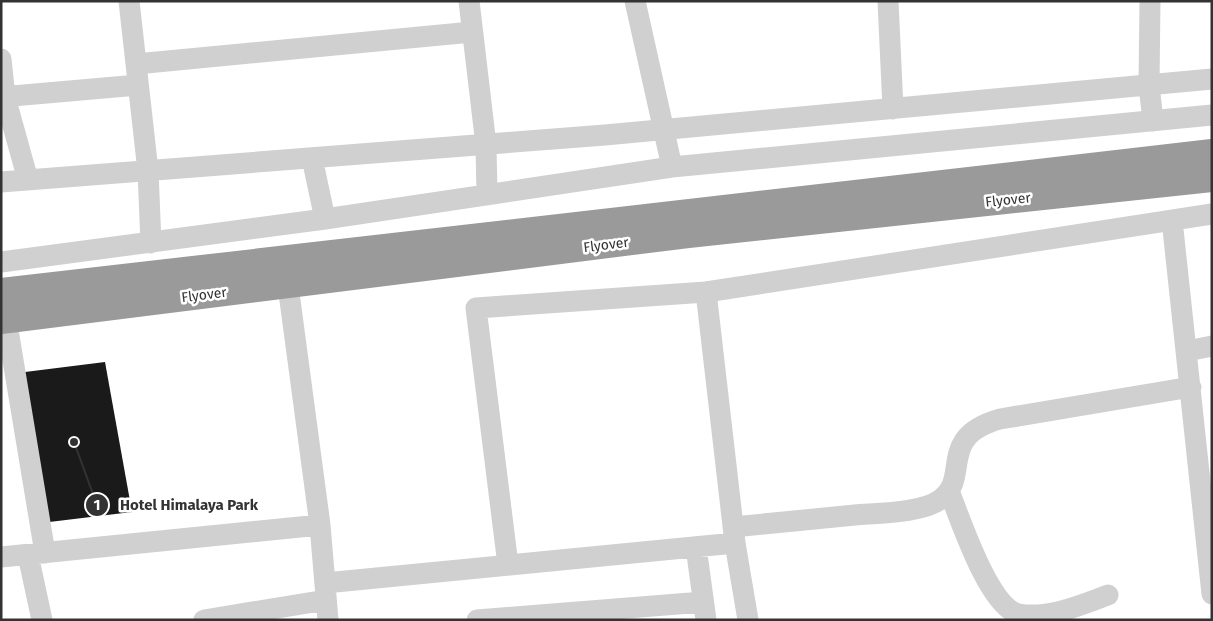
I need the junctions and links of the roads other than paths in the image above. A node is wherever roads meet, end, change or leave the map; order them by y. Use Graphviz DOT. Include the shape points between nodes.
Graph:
graph roads {
  1 [pos="129,1"];
  2 [pos="469,1"];
  3 [pos="635,1"];
  4 [pos="888,1"];
  5 [pos="1150,1"];
  6 [pos="472,32"];
  7 [pos="1,59"];
  8 [pos="137,74"];
  9 [pos="1212,78"];
  10 [pos="1149,84"];
  11 [pos="3,97"];
  12 [pos="893,108"];
  13 [pos="1212,115"];
  14 [pos="1153,121"];
  15 [pos="663,130"];
  16 [pos="486,144"];
  17 [pos="1212,153"];
  18 [pos="312,158"];
  19 [pos="672,167"];
  20 [pos="148,171"];
  21 [pos="1212,178"];
  22 [pos="28,180"];
  23 [pos="1,182"];
  24 [pos="1212,191"];
  25 [pos="487,195"];
  26 [pos="1212,214"];
  27 [pos="325,219"];
  28 [pos="1172,220"];
  29 [pos="151,243"];
  30 [pos="1,262"];
  31 [pos="1,292"];
  32 [pos="706,292"];
  33 [pos="289,293"];
  34 [pos="3,327"];
  35 [pos="1212,346"];
  36 [pos="1187,351"];
  37 [pos="1191,388"];
  38 [pos="949,491"];
  39 [pos="320,525"];
  40 [pos="734,535"];
  41 [pos="696,547"];
  42 [pos="36,554"];
  43 [pos="1,557"];
  44 [pos="508,565"];
  45 [pos="1212,594"];
  46 [pos="1108,595"];
  47 [pos="327,601"];
  48 [pos="705,611"];
  49 [pos="42,620"];
  50 [pos="204,620"];
  51 [pos="477,620"];
  52 [pos="748,620"];
  1 -- 8 [label="street"];
  2 -- 6 [label="street"];
  3 -- 15 [label="street"];
  4 -- 12 [label="street"];
  5 -- 10 [label="street"];
  6 -- 8 [label="street"];
  6 -- 16 [label="street"];
  7 -- 11 [label="street"];
  8 -- 11 [label="street"];
  8 -- 20 [label="street"];
  9 -- 10 [label="street"];
  10 -- 12 [label="street"];
  10 -- 14 [label="street"];
  11 -- 22 [label="street"];
  12 -- 15 [label="street"];
  13 -- 14 [label="street"];
  14 -- 19 [label="street"];
  15 -- 16 [label="street"];
  15 -- 19 [label="street"];
  16 -- 18 [label="street"];
  16 -- 25 [label="street"];
  17 -- 31 [label="highway, Flyover"];
  18 -- 20 [label="street"];
  18 -- 27 [label="street"];
  19 -- 25 [label="street"];
  20 -- 22 [label="street"];
  20 -- 29 [label="street"];
  21 -- 34 [label="highway, Flyover" via="688,234"];
  22 -- 23 [label="street"];
  24 -- 33 [label="street" via="615,254"];
  25 -- 27 [label="street"];
  26 -- 28 [label="street"];
  27 -- 29 [label="street"];
  28 -- 32 [label="street"];
  28 -- 36 [label="street"];
  29 -- 30 [label="street"];
  32 -- 40 [label="street"];
  32 -- 44 [label="street" via="476,308"];
  33 -- 34 [label="street"];
  33 -- 39 [label="street"];
  34 -- 42 [label="street"];
  35 -- 36 [label="street"];
  36 -- 37 [label="street"];
  37 -- 38 [label="street" via="984,423 962,443"];
  37 -- 45 [label="street"];
  38 -- 40 [label="street" via="930,505"];
  38 -- 46 [label="street" via="980,566 1006,608 1018,614 1048,614"];
  39 -- 42 [label="street"];
  39 -- 47 [label="street"];
  40 -- 41 [label="street"];
  40 -- 52 [label="street"];
  41 -- 44 [label="street"];
  41 -- 48 [label="street"];
  42 -- 43 [label="street"];
  42 -- 49 [label="street"];
  44 -- 47 [label="street"];
  47 -- 50 [label="street"];
  48 -- 51 [label="street"];
}
